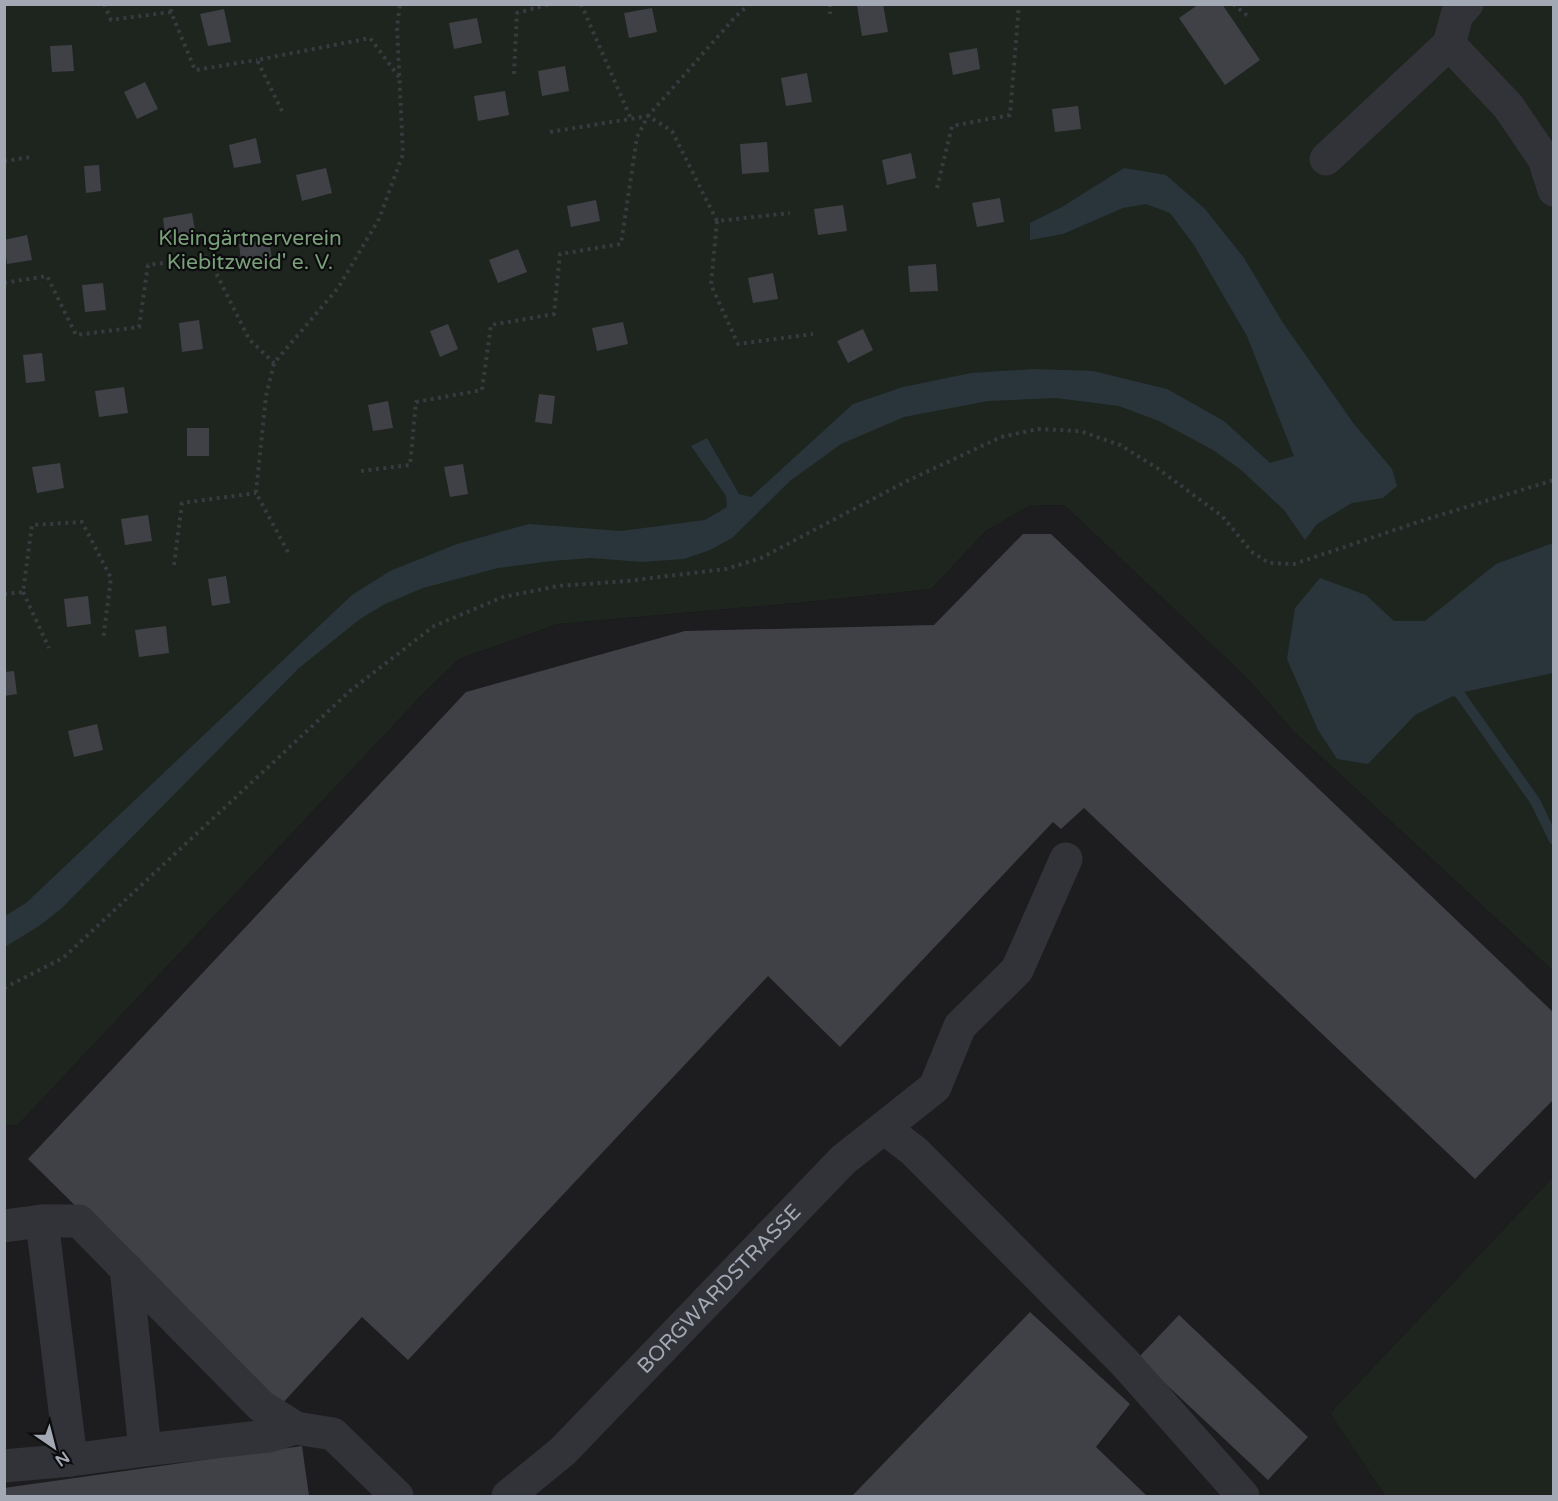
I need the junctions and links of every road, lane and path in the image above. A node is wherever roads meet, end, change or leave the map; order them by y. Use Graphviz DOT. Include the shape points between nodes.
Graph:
graph roads {
  1 [pos="104,4"];
  2 [pos="172,4"];
  3 [pos="400,4"];
  4 [pos="550,4"];
  5 [pos="581,4"];
  6 [pos="750,4"];
  7 [pos="830,4"];
  8 [pos="1018,4"];
  9 [pos="1233,4"];
  10 [pos="1467,4"];
  11 [pos="171,12"];
  12 [pos="830,14"];
  13 [pos="1249,17"];
  14 [pos="1449,44"];
  15 [pos="257,60"];
  16 [pos="514,74"];
  17 [pos="399,77"];
  18 [pos="282,111"];
  19 [pos="648,116"];
  20 [pos="631,118"];
  21 [pos="549,132"];
  22 [pos="32,157"];
  23 [pos="1326,159"];
  24 [pos="4,161"];
  25 [pos="938,188"];
  26 [pos="1554,190"];
  27 [pos="790,213"];
  28 [pos="717,221"];
  29 [pos="4,283"];
  30 [pos="813,334"];
  31 [pos="274,363"];
  32 [pos="361,471"];
  33 [pos="1554,480"];
  34 [pos="256,493"];
  35 [pos="288,552"];
  36 [pos="174,565"];
  37 [pos="23,592"];
  38 [pos="4,594"];
  39 [pos="103,640"];
  40 [pos="49,648"];
  41 [pos="1066,859"];
  42 [pos="4,988"];
  43 [pos="884,1128"];
  44 [pos="42,1221"];
  45 [pos="4,1226"];
  46 [pos="126,1268"];
  47 [pos="296,1428"];
  48 [pos="145,1449"];
  49 [pos="71,1460"];
  50 [pos="4,1466"];
  51 [pos="397,1497"];
  52 [pos="508,1497"];
  53 [pos="1242,1497"];
  1 -- 11 [label="path" via="111,20"];
  2 -- 11 [label="path"];
  3 -- 17 [label="path"];
  4 -- 16 [label="path" via="517,13"];
  5 -- 20 [label="path"];
  6 -- 19 [label="path"];
  7 -- 12 [label="path"];
  8 -- 25 [label="path" via="1010,115 952,126"];
  9 -- 13 [label="path"];
  10 -- 14 [label="street" via="1457,15"];
  11 -- 15 [label="path" via="195,70"];
  14 -- 23 [label="street"];
  14 -- 26 [label="street" via="1508,106 1544,159"];
  15 -- 17 [label="path" via="370,38"];
  15 -- 18 [label="path"];
  17 -- 31 [label="path" via="403,154 378,219 338,288"];
  19 -- 20 [label="path"];
  19 -- 28 [label="path" via="672,131"];
  19 -- 32 [label="path" via="637,137 621,244 560,254 554,314 491,325 482,390 416,402 410,465"];
  20 -- 21 [label="path"];
  22 -- 24 [label="path"];
  27 -- 28 [label="path"];
  28 -- 30 [label="path" via="711,285 738,344"];
  29 -- 31 [label="path" via="46,276 76,335 138,327 148,265 208,257 249,339"];
  31 -- 34 [label="path" via="266,396"];
  33 -- 42 [label="path" via="1294,564 1269,563 1252,552 1221,516 1120,445 1080,431 1038,429 1001,437 743,564 704,572 558,586 503,597 434,626 351,690 63,958"];
  34 -- 35 [label="path"];
  34 -- 36 [label="path" via="182,503"];
  37 -- 38 [label="path"];
  37 -- 39 [label="path" via="32,525 82,522 111,578"];
  37 -- 40 [label="path"];
  41 -- 43 [label="street, BORGWARDSTRASSE" via="1017,970 960,1026 936,1087"];
  43 -- 52 [label="street, BORGWARDSTRASSE" via="843,1160 562,1451"];
  43 -- 53 [label="street" via="914,1151 1125,1363"];
  44 -- 45 [label="street"];
  44 -- 46 [label="street" via="79,1221"];
  44 -- 49 [label="street"];
  46 -- 47 [label="street" via="261,1406"];
  46 -- 48 [label="street"];
  47 -- 48 [label="street" via="269,1436"];
  47 -- 51 [label="street" via="333,1434"];
  48 -- 49 [label="street"];
  49 -- 50 [label="street"];
}
